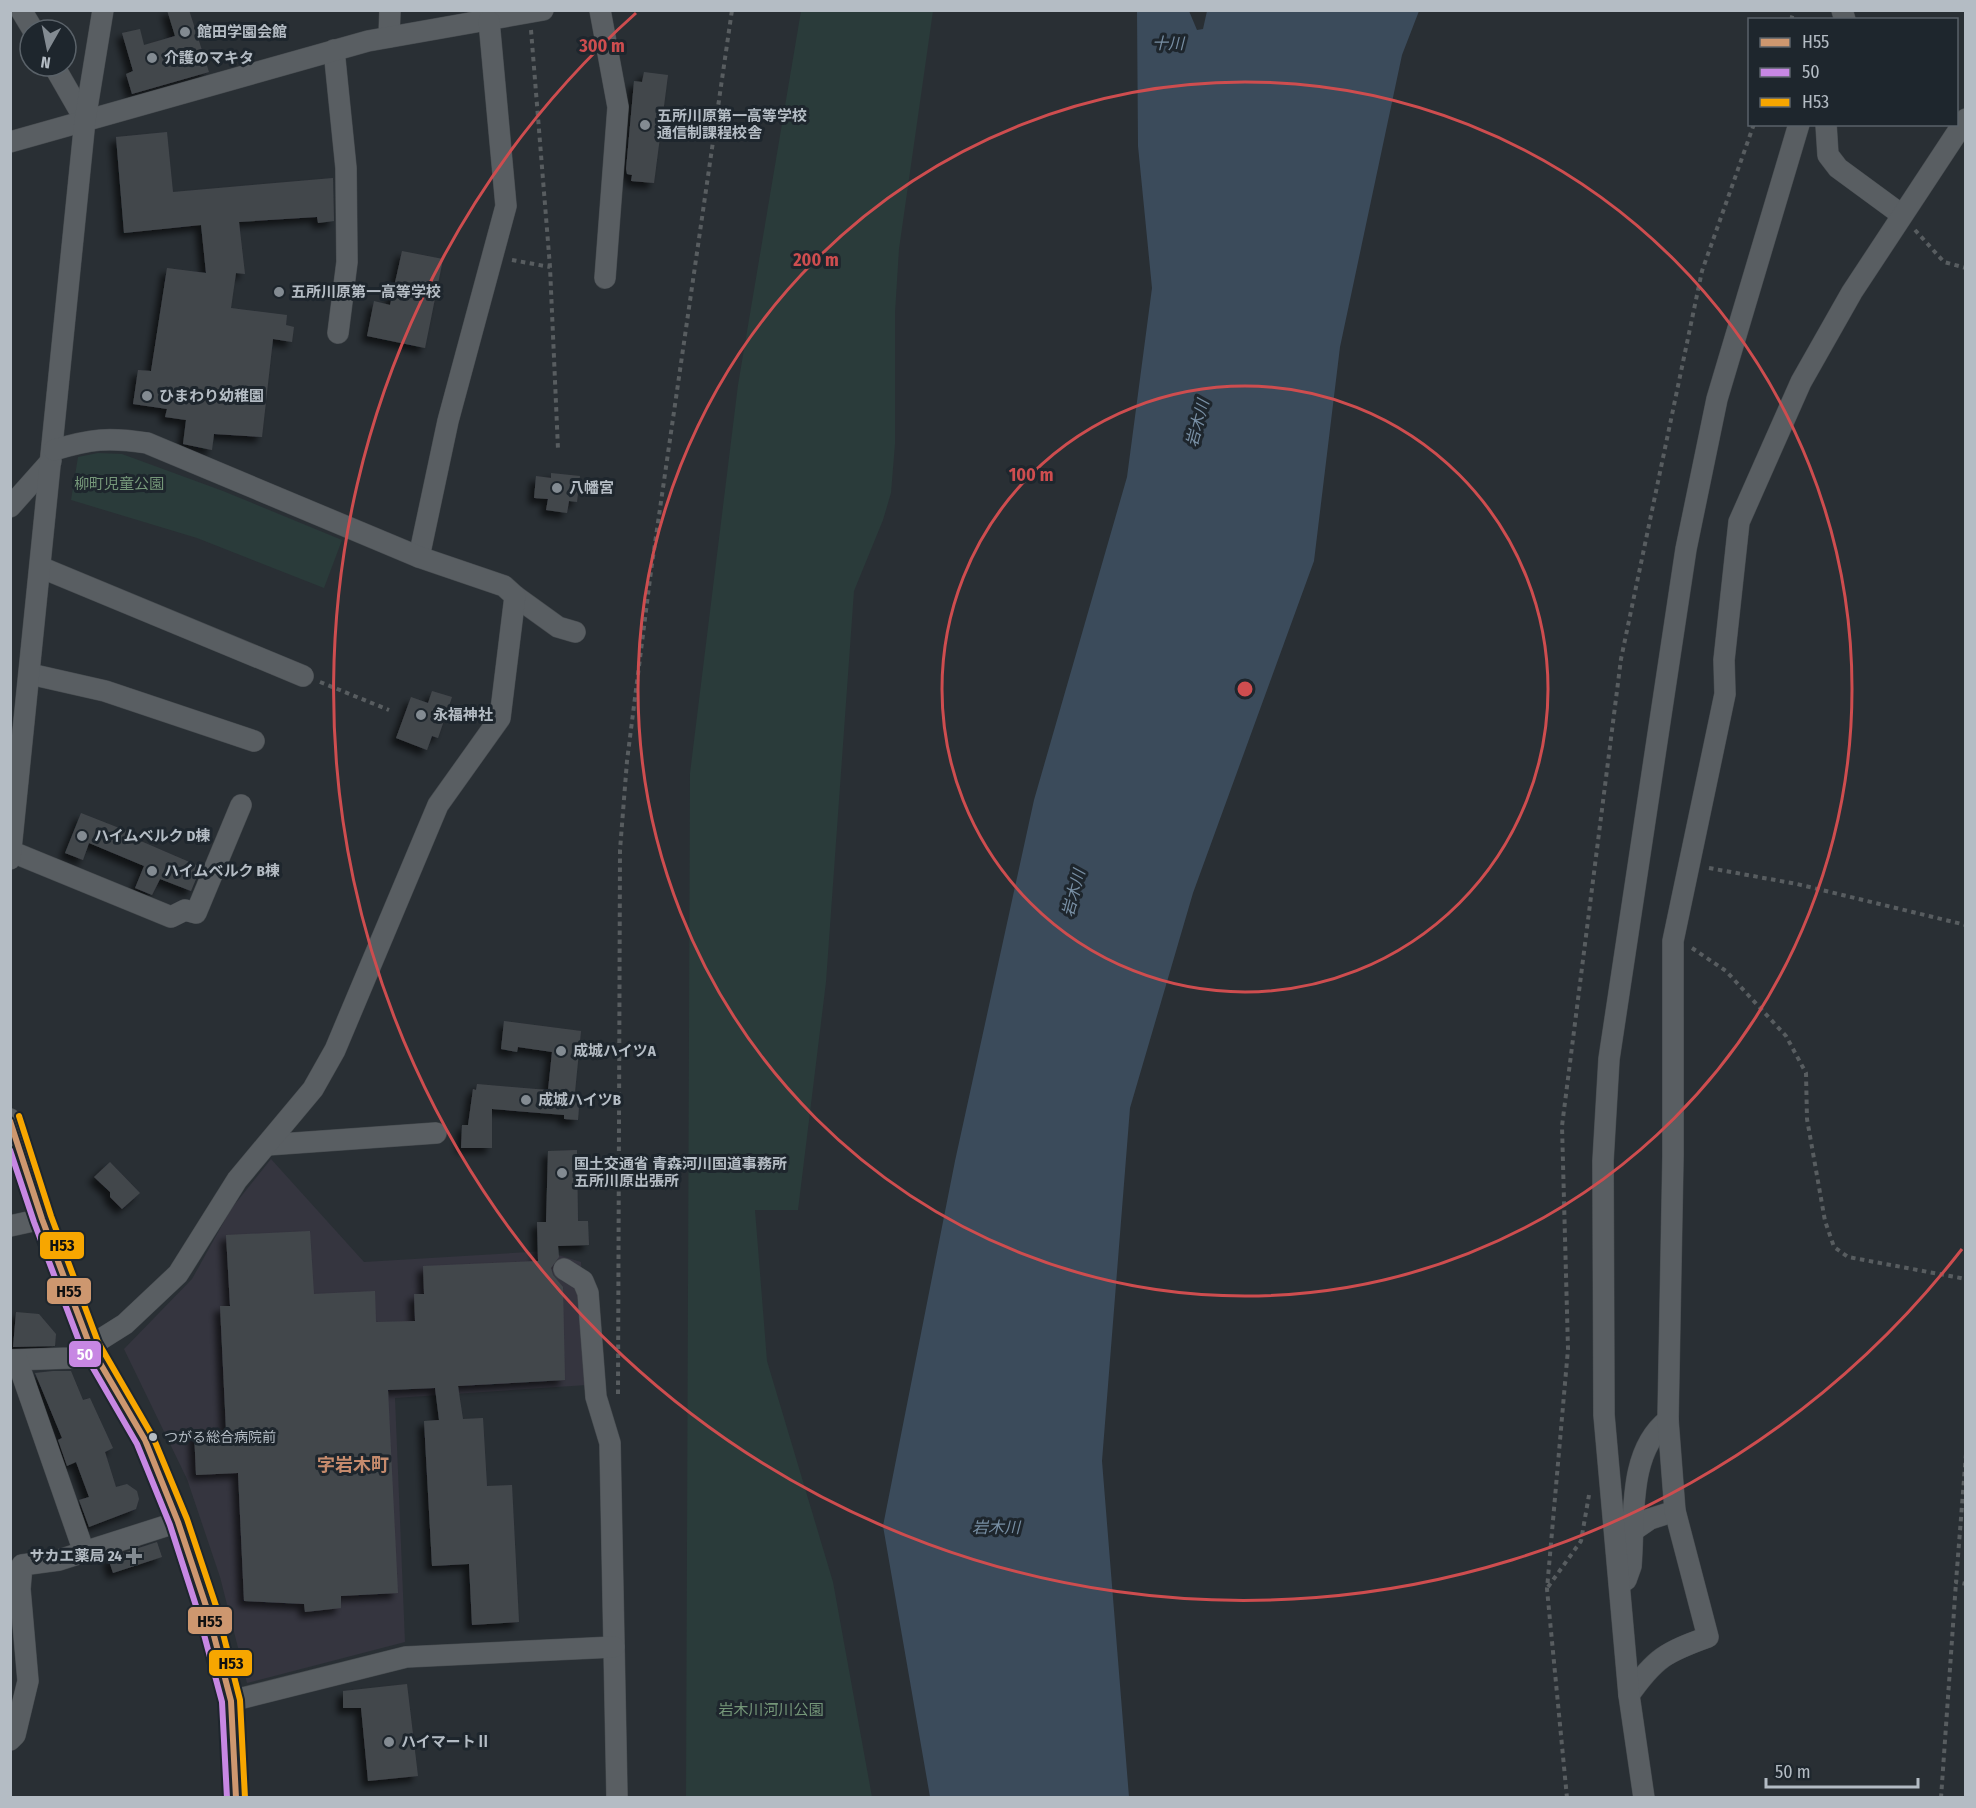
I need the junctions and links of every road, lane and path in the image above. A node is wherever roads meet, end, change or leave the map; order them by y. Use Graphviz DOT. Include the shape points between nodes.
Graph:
graph roads {
  1 [pos="103,10"];
  2 [pos="390,10"];
  3 [pos="600,10"];
  4 [pos="732,10"];
  5 [pos="536,13"];
  6 [pos="479,17"];
  7 [pos="389,37"];
  8 [pos="334,50"];
  9 [pos="61,78"];
  10 [pos="85,120"];
  11 [pos="1965,120"];
  12 [pos="1798,126"];
  13 [pos="1826,126"];
  14 [pos="10,142"];
  15 [pos="1902,215"];
  16 [pos="493,257"];
  17 [pos="550,267"];
  18 [pos="1965,268"];
  19 [pos="605,278"];
  20 [pos="338,333"];
  21 [pos="558,449"];
  22 [pos="52,456"];
  23 [pos="10,507"];
  24 [pos="419,557"];
  25 [pos="40,567"];
  26 [pos="515,596"];
  27 [pos="575,632"];
  28 [pos="30,674"];
  29 [pos="303,676"];
  30 [pos="389,710"];
  31 [pos="254,741"];
  32 [pos="241,806"];
  33 [pos="11,854"];
  34 [pos="1690,864"];
  35 [pos="1965,925"];
  36 [pos="1675,936"];
  37 [pos="10,1119"];
  38 [pos="436,1133"];
  39 [pos="267,1144"];
  40 [pos="42,1219"];
  41 [pos="10,1226"];
  42 [pos="564,1269"];
  43 [pos="1965,1279"];
  44 [pos="90,1346"];
  45 [pos="14,1360"];
  46 [pos="618,1396"];
  47 [pos="1668,1420"];
  48 [pos="1965,1454"];
  49 [pos="1592,1484"];
  50 [pos="1675,1511"];
  51 [pos="178,1522"];
  52 [pos="1634,1530"];
  53 [pos="84,1552"];
  54 [pos="1956,1582"];
  55 [pos="1965,1584"];
  56 [pos="15,1589"];
  57 [pos="1546,1589"];
  58 [pos="1620,1591"];
  59 [pos="614,1647"];
  60 [pos="1629,1695"];
  61 [pos="231,1701"];
  62 [pos="10,1740"];
  63 [pos="236,1797"];
  64 [pos="617,1797"];
  65 [pos="1644,1797"];
  66 [pos="1941,1797"];
  1 -- 10 [label="street"];
  2 -- 7 [label="street"];
  3 -- 19 [label="street" via="618,107"];
  4 -- 46 [label="path" via="652,559 627,760 620,850"];
  5 -- 6 [label="street"];
  5 -- 17 [label="path"];
  6 -- 7 [label="street"];
  6 -- 16 [label="street" via="506,206"];
  7 -- 8 [label="street"];
  8 -- 10 [label="street"];
  8 -- 20 [label="street" via="346,168 347,262"];
  9 -- 10 [label="street"];
  10 -- 14 [label="street"];
  10 -- 22 [label="street"];
  11 -- 15 [label="street"];
  12 -- 58 [label="street" via="1717,399 1686,549 1609,1059 1603,1161 1604,1415"];
  13 -- 15 [label="street" via="1828,155 1838,168"];
  15 -- 18 [label="path" via="1944,262"];
  15 -- 34 [label="street" via="1852,292 1802,382 1739,522 1724,660 1725,694"];
  16 -- 17 [label="path"];
  16 -- 24 [label="street" via="448,421"];
  17 -- 21 [label="path"];
  22 -- 23 [label="street"];
  22 -- 24 [label="street" via="94,439 147,443"];
  22 -- 25 [label="street"];
  24 -- 26 [label="street" via="504,586"];
  25 -- 28 [label="street"];
  25 -- 29 [label="street"];
  26 -- 27 [label="street" via="558,627"];
  26 -- 39 [label="street" via="500,718 438,805 335,1050 313,1089"];
  28 -- 31 [label="street" via="105,691"];
  28 -- 33 [label="street"];
  29 -- 30 [label="path"];
  32 -- 33 [label="street" via="196,913 185,910 171,916"];
  34 -- 35 [label="path"];
  34 -- 36 [label="street"];
  36 -- 43 [label="path" via="1734,980 1786,1036 1806,1073 1807,1119 1825,1221 1834,1247 1848,1257"];
  36 -- 47 [label="street"];
  37 -- 40 [label="street"];
  38 -- 39 [label="street"];
  39 -- 44 [label="street" via="237,1180 178,1274 126,1324"];
  40 -- 41 [label="street"];
  40 -- 44 [label="street"];
  42 -- 59 [label="street" via="583,1281 588,1293 596,1397 610,1443"];
  44 -- 45 [label="street" via="71,1358"];
  44 -- 51 [label="street" via="145,1440"];
  45 -- 53 [label="street"];
  47 -- 50 [label="street"];
  47 -- 52 [label="street" via="1654,1431 1639,1466"];
  48 -- 54 [label="path"];
  49 -- 57 [label="path" via="1581,1542"];
  50 -- 52 [label="street" via="1650,1519"];
  50 -- 60 [label="street" via="1708,1637 1669,1651 1646,1671"];
  51 -- 53 [label="street"];
  51 -- 61 [label="street" via="207,1609"];
  52 -- 58 [label="street" via="1631,1566"];
  53 -- 56 [label="street" via="22,1565"];
  54 -- 55 [label="path"];
  54 -- 66 [label="path"];
  56 -- 62 [label="street" via="28,1681 15,1735"];
  58 -- 60 [label="street"];
  59 -- 61 [label="street" via="406,1657"];
  59 -- 64 [label="street"];
  60 -- 65 [label="street"];
  61 -- 63 [label="street"];
}
